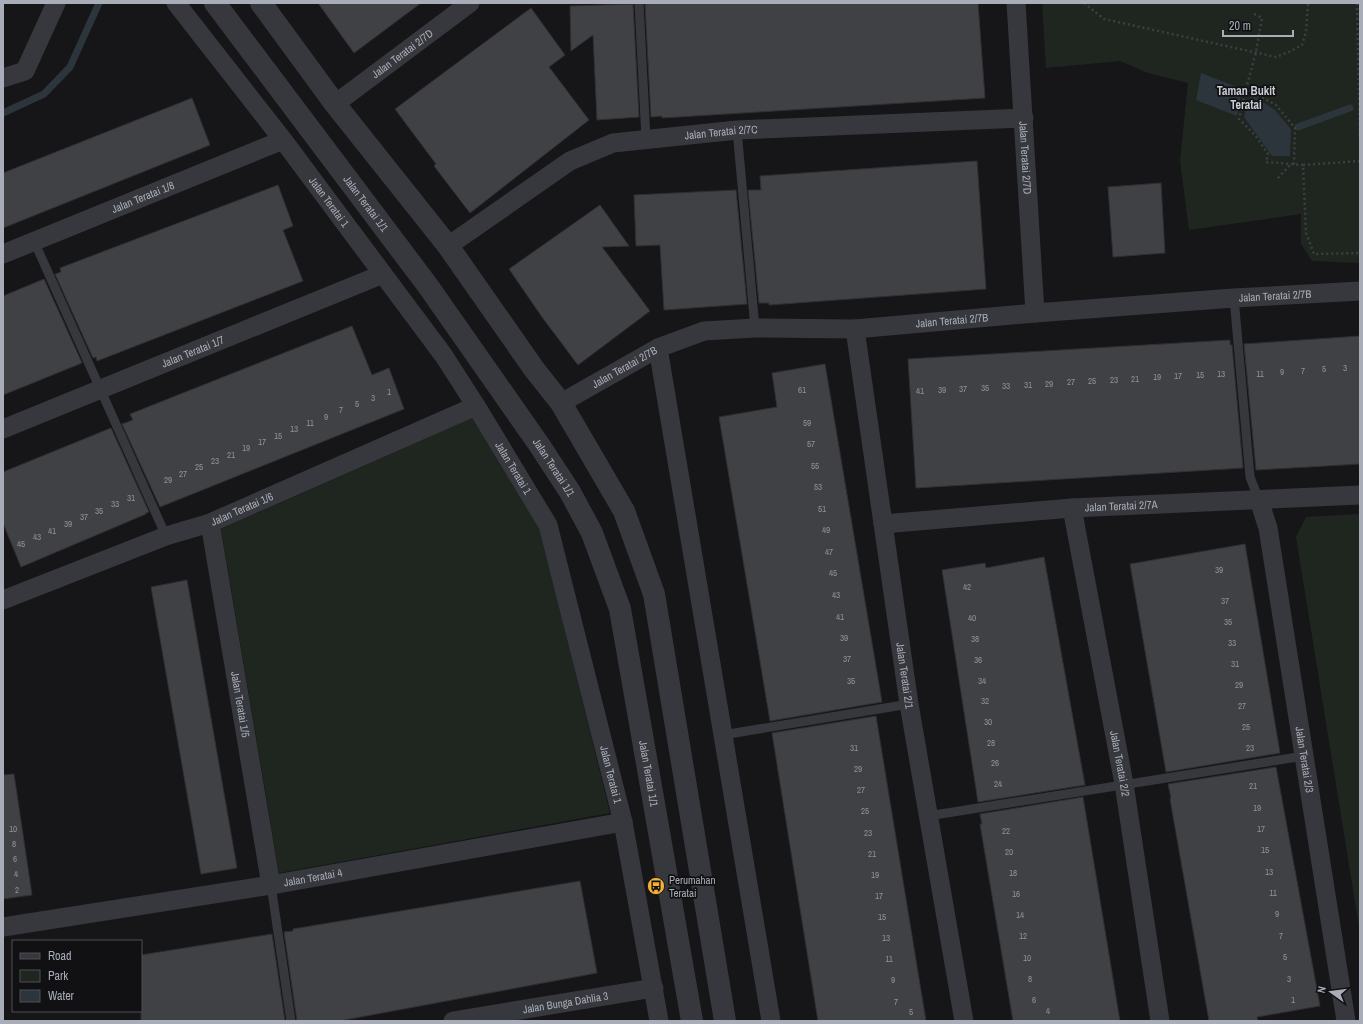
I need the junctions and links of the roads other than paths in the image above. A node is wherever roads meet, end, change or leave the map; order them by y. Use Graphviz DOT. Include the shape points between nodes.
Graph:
graph roads {
  1 [pos="56,3"];
  2 [pos="176,3"];
  3 [pos="215,3"];
  4 [pos="261,3"];
  5 [pos="470,3"];
  6 [pos="639,3"];
  7 [pos="1016,3"];
  8 [pos="3,78"];
  9 [pos="335,104"];
  10 [pos="1024,118"];
  11 [pos="738,130"];
  12 [pos="646,139"];
  13 [pos="283,140"];
  14 [pos="34,241"];
  15 [pos="448,246"];
  16 [pos="3,254"];
  17 [pos="383,274"];
  18 [pos="1360,291"];
  19 [pos="1234,298"];
  20 [pos="1035,312"];
  21 [pos="755,328"];
  22 [pos="855,329"];
  23 [pos="658,348"];
  24 [pos="100,389"];
  25 [pos="561,403"];
  26 [pos="476,406"];
  27 [pos="3,429"];
  28 [pos="1360,495"];
  29 [pos="1259,500"];
  30 [pos="1072,508"];
  31 [pos="210,523"];
  32 [pos="883,524"];
  33 [pos="166,536"];
  34 [pos="3,600"];
  35 [pos="909,704"];
  36 [pos="723,735"];
  37 [pos="1304,756"];
  38 [pos="1124,784"];
  39 [pos="928,816"];
  40 [pos="623,822"];
  41 [pos="270,885"];
  42 [pos="3,927"];
  43 [pos="654,988"];
  44 [pos="291,1021"];
  45 [pos="453,1021"];
  46 [pos="659,1021"];
  47 [pos="692,1021"];
  48 [pos="725,1021"];
  49 [pos="771,1021"];
  50 [pos="964,1021"];
  51 [pos="1160,1021"];
  52 [pos="1346,1021"];
  1 -- 8 [label="street" via="25,71"];
  2 -- 13 [label="street, Jalan Teratai 1"];
  3 -- 47 [label="street, Jalan Teratai 1/1" via="442,305 540,446 570,492 592,533 620,609"];
  4 -- 9 [label="street"];
  5 -- 9 [label="street, Jalan Teratai 2/7D"];
  6 -- 12 [label="lane"];
  7 -- 10 [label="street, Jalan Teratai 2/7D"];
  9 -- 15 [label="street"];
  10 -- 11 [label="street, Jalan Teratai 2/7C"];
  10 -- 20 [label="street, Jalan Teratai 2/7D"];
  11 -- 12 [label="street, Jalan Teratai 2/7C"];
  11 -- 21 [label="lane"];
  12 -- 15 [label="street, Jalan Teratai 2/7C" via="613,143 570,161"];
  13 -- 14 [label="street, Jalan Teratai 1/8"];
  13 -- 17 [label="street, Jalan Teratai 1"];
  14 -- 16 [label="street, Jalan Teratai 1/8"];
  14 -- 24 [label="lane"];
  15 -- 25 [label="street" via="534,369"];
  17 -- 24 [label="street, Jalan Teratai 1/7"];
  17 -- 26 [label="street, Jalan Teratai 1" via="444,356"];
  18 -- 19 [label="street, Jalan Teratai 2/7B"];
  19 -- 20 [label="street, Jalan Teratai 2/7B"];
  19 -- 29 [label="lane" via="1250,477"];
  20 -- 22 [label="street, Jalan Teratai 2/7B"];
  21 -- 22 [label="street, Jalan Teratai 2/7B"];
  21 -- 23 [label="street, Jalan Teratai 2/7B" via="704,331"];
  22 -- 32 [label="street, Jalan Teratai 2/1"];
  23 -- 25 [label="street, Jalan Teratai 2/7B"];
  23 -- 36 [label="street"];
  24 -- 27 [label="street, Jalan Teratai 1/7"];
  24 -- 33 [label="lane"];
  25 -- 48 [label="street" via="624,511 654,594"];
  26 -- 31 [label="street, Jalan Teratai 1/6"];
  26 -- 40 [label="street, Jalan Teratai 1" via="548,525"];
  28 -- 29 [label="street, Jalan Teratai 2/7A"];
  29 -- 30 [label="street, Jalan Teratai 2/7A"];
  29 -- 37 [label="street, Jalan Teratai 2/3" via="1268,528"];
  30 -- 32 [label="street, Jalan Teratai 2/7A"];
  30 -- 38 [label="street, Jalan Teratai 2/2"];
  31 -- 33 [label="street, Jalan Teratai 1/6"];
  31 -- 41 [label="street, Jalan Teratai 1/5"];
  32 -- 35 [label="street, Jalan Teratai 2/1"];
  33 -- 34 [label="street, Jalan Teratai 1/6"];
  35 -- 36 [label="lane"];
  35 -- 39 [label="street, Jalan Teratai 2/1"];
  36 -- 49 [label="street"];
  37 -- 38 [label="lane"];
  37 -- 52 [label="street, Jalan Teratai 2/3"];
  38 -- 39 [label="lane"];
  38 -- 51 [label="street, Jalan Teratai 2/2"];
  39 -- 50 [label="street, Jalan Teratai 2/1"];
  40 -- 41 [label="street, Jalan Teratai 4"];
  40 -- 43 [label="street, Jalan Teratai 1"];
  41 -- 42 [label="street, Jalan Teratai 4"];
  41 -- 44 [label="lane"];
  43 -- 45 [label="street, Jalan Bunga Dahlia 3"];
  43 -- 46 [label="street, Jalan Teratai 1"];
}
